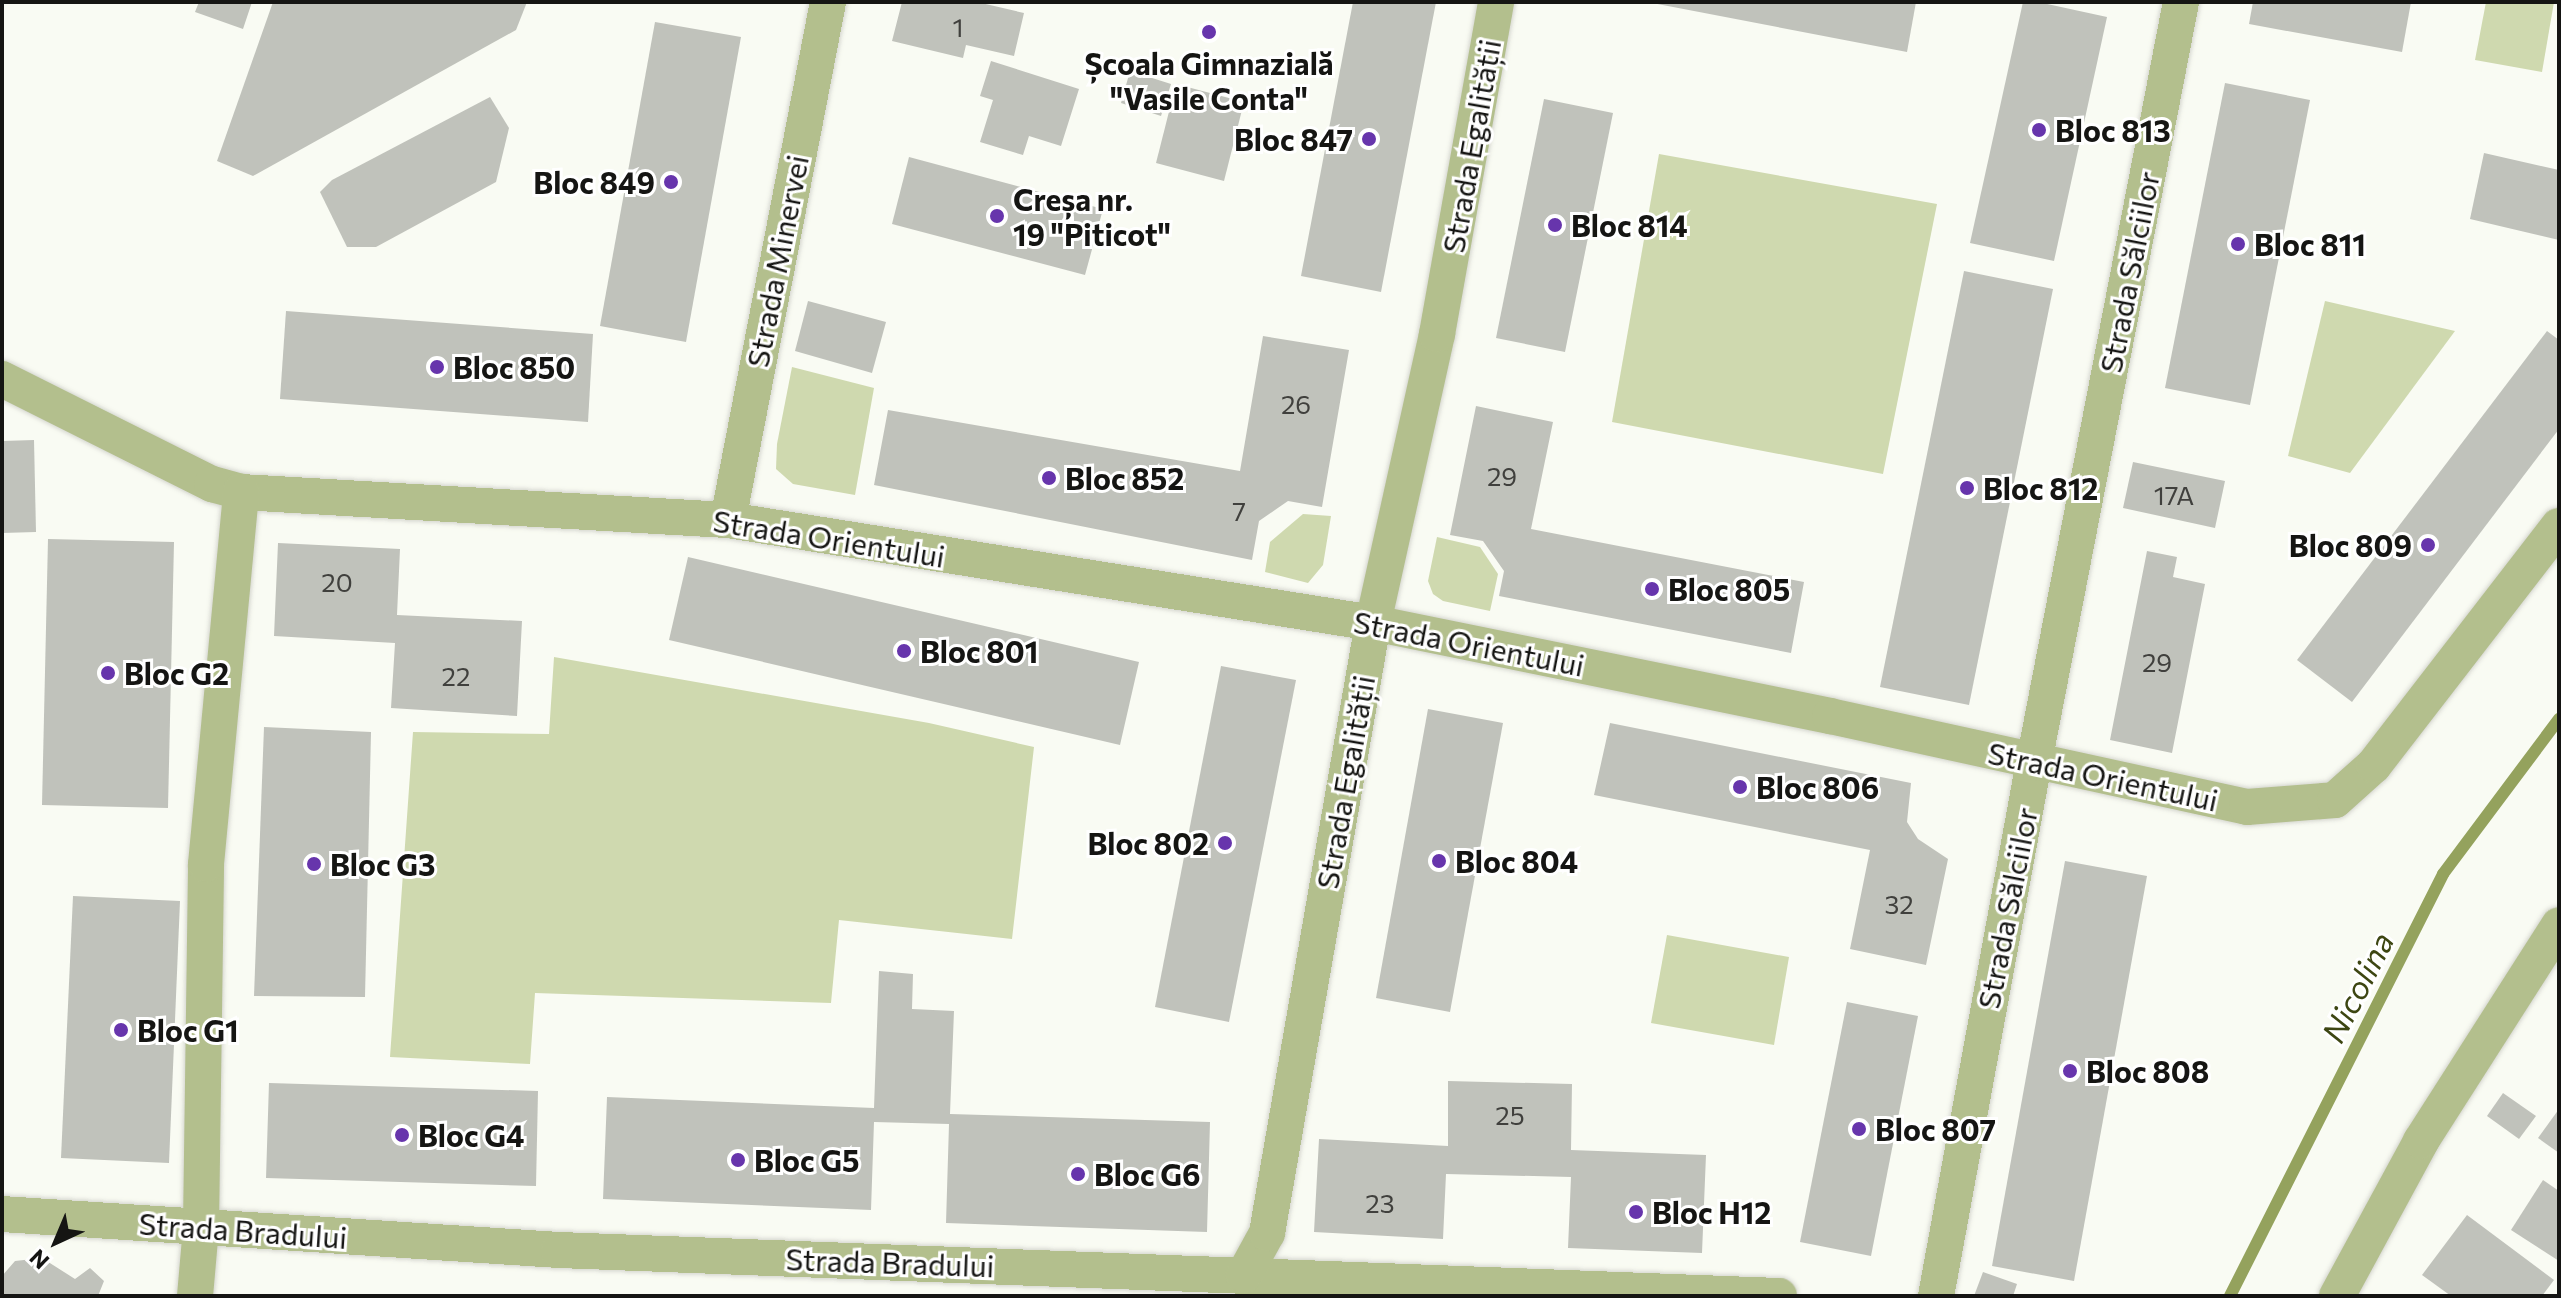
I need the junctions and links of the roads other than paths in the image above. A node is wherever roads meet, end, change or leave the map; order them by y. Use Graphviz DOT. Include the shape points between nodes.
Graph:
graph roads {
  1 [pos="828,2"];
  2 [pos="1496,2"];
  3 [pos="2181,2"];
  4 [pos="2,379"];
  5 [pos="241,492"];
  6 [pos="728,520"];
  7 [pos="2559,526"];
  8 [pos="1373,623"];
  9 [pos="2034,762"];
  10 [pos="2559,925"];
  11 [pos="2,1214"];
  12 [pos="201,1227"];
  13 [pos="1244,1275"];
  14 [pos="195,1296"];
  15 [pos="1779,1296"];
  16 [pos="1936,1296"];
  17 [pos="2337,1296"];
  1 -- 6 [label="street, Strada Minervei"];
  2 -- 8 [label="street, Strada Egalității" via="1437,334"];
  3 -- 9 [label="street, Strada Sălciilor"];
  4 -- 5 [label="street, Strada Orientului" via="212,484"];
  5 -- 6 [label="street, Strada Orientului"];
  5 -- 12 [label="street" via="206,864"];
  6 -- 8 [label="street, Strada Orientului"];
  7 -- 9 [label="street, Strada Orientului" via="2374,765 2335,800 2247,807"];
  8 -- 9 [label="street, Strada Orientului"];
  8 -- 13 [label="street, Strada Egalității" via="1267,1233"];
  9 -- 16 [label="street, Strada Sălciilor"];
  10 -- 17 [label="street" via="2421,1141"];
  11 -- 12 [label="street, Strada Bradului"];
  12 -- 13 [label="street, Strada Bradului" via="559,1250"];
  12 -- 14 [label="street"];
  13 -- 15 [label="street, Strada Bradului"];
}
